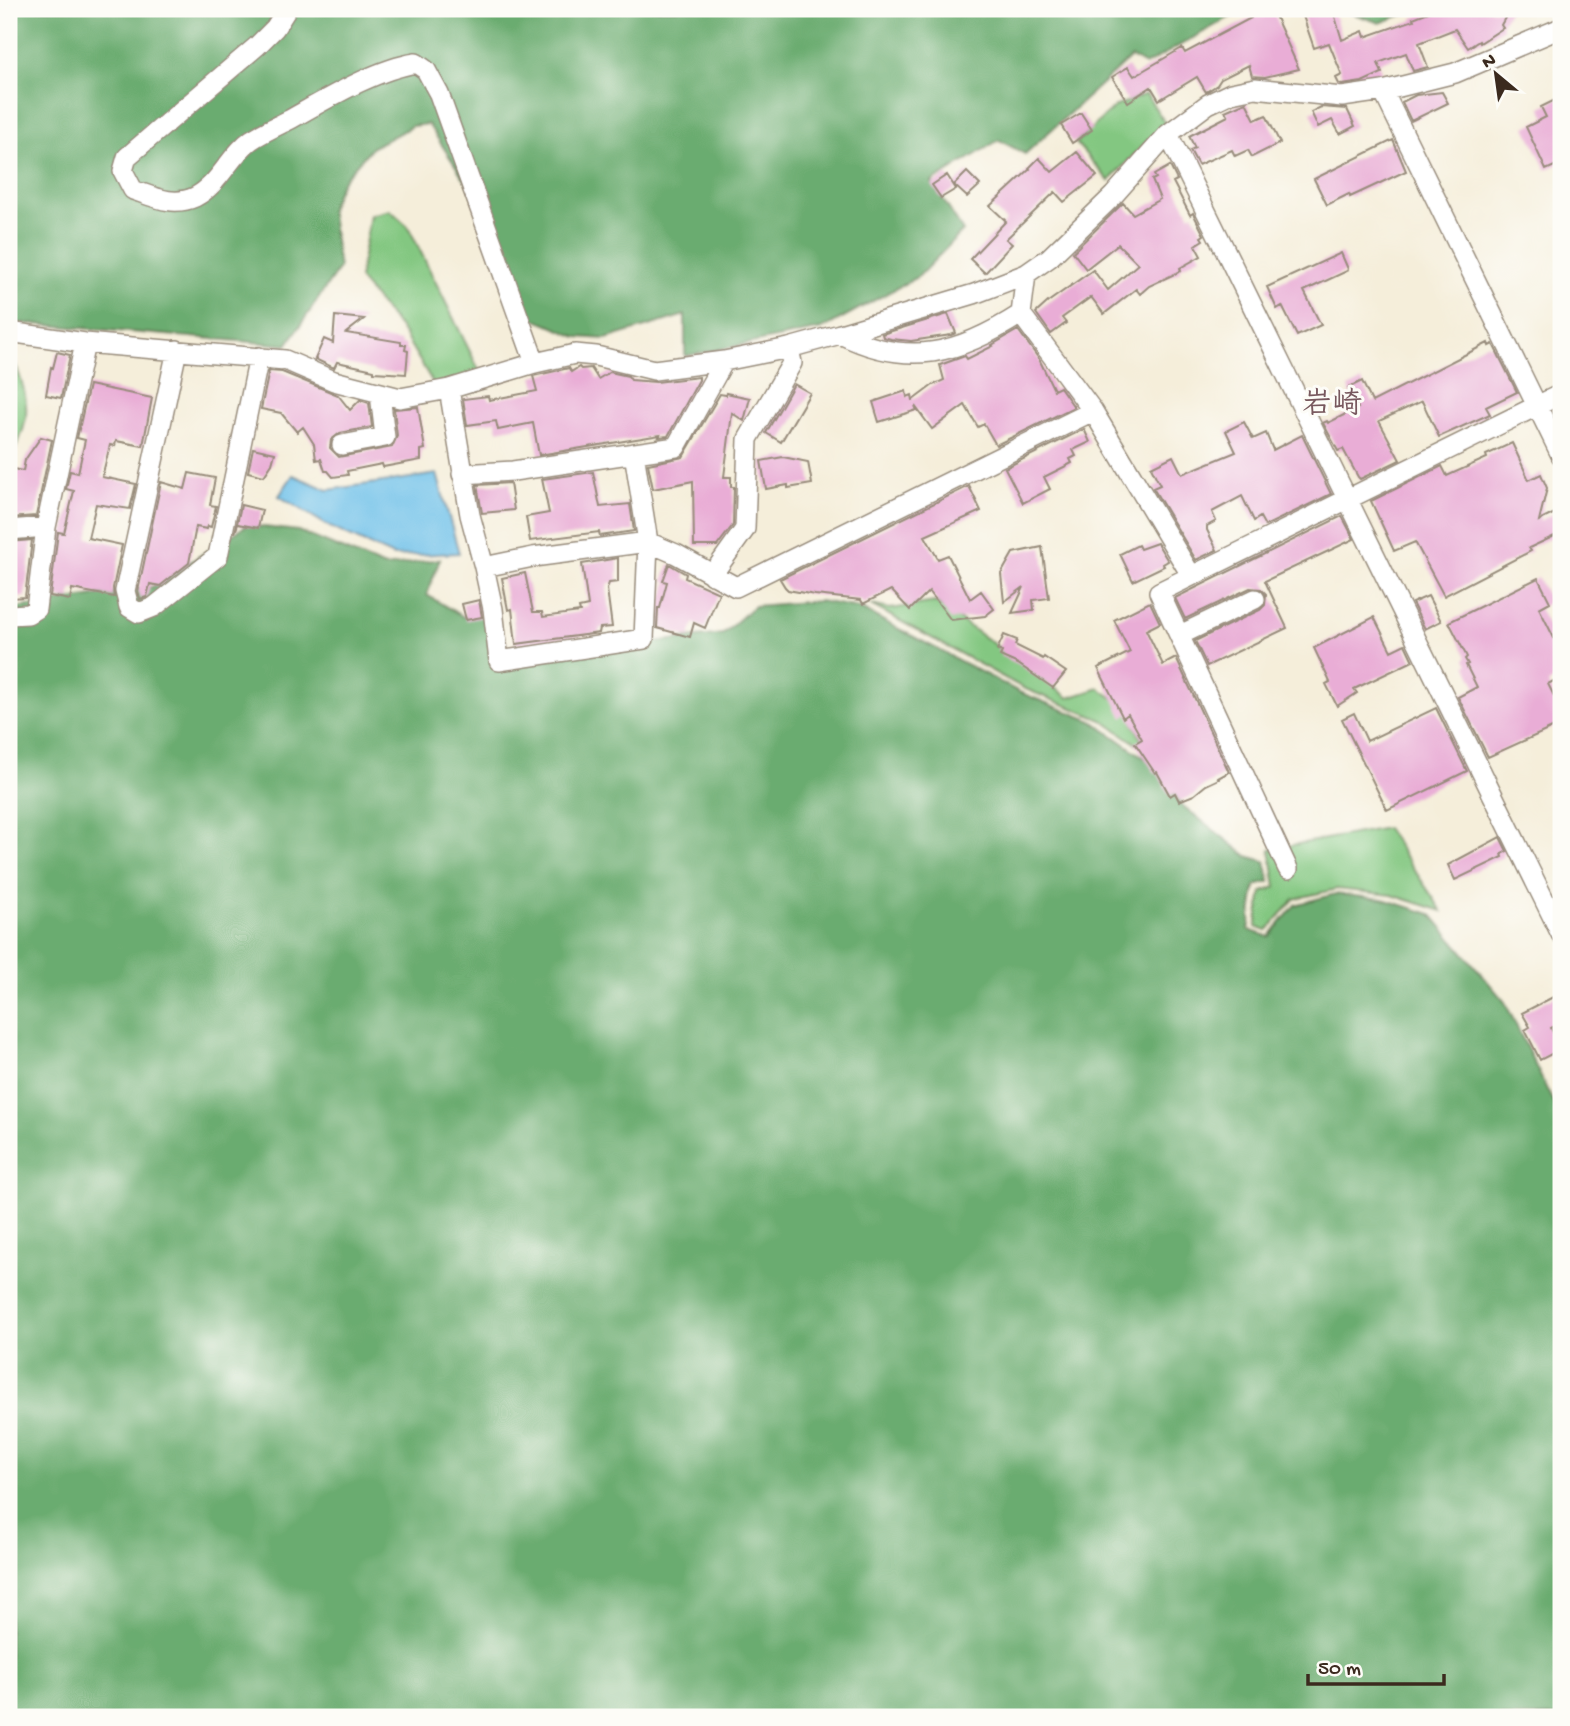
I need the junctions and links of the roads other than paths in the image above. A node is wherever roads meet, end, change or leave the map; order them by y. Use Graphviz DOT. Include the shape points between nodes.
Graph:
graph roads {
  1 [pos="287,9"];
  2 [pos="1561,28"];
  3 [pos="1383,91"];
  4 [pos="1168,134"];
  5 [pos="1026,274"];
  6 [pos="1021,314"];
  7 [pos="9,332"];
  8 [pos="840,334"];
  9 [pos="85,342"];
  10 [pos="789,348"];
  11 [pos="177,350"];
  12 [pos="259,357"];
  13 [pos="724,361"];
  14 [pos="535,363"];
  15 [pos="449,389"];
  16 [pos="380,394"];
  17 [pos="1561,394"];
  18 [pos="1537,406"];
  19 [pos="1093,411"];
  20 [pos="342,445"];
  21 [pos="634,453"];
  22 [pos="1561,455"];
  23 [pos="462,474"];
  24 [pos="1347,498"];
  25 [pos="46,527"];
  26 [pos="9,530"];
  27 [pos="648,542"];
  28 [pos="484,567"];
  29 [pos="712,575"];
  30 [pos="1191,575"];
  31 [pos="1255,599"];
  32 [pos="9,615"];
  33 [pos="1180,635"];
  34 [pos="1288,869"];
  35 [pos="1561,934"];
  1 -- 14 [label="street" via="257,46 127,157 123,171 133,190 168,203 193,198 214,184 251,140 397,65 416,63 426,70 439,94"];
  2 -- 3 [label="street" via="1455,73"];
  3 -- 4 [label="street" via="1342,97 1255,88 1208,104"];
  3 -- 18 [label="street"];
  4 -- 5 [label="street" via="1113,196"];
  4 -- 24 [label="street"];
  5 -- 6 [label="street"];
  5 -- 8 [label="street"];
  6 -- 8 [label="street" via="990,334 951,349 912,353 868,348"];
  6 -- 19 [label="street"];
  7 -- 9 [label="street"];
  8 -- 10 [label="street"];
  9 -- 11 [label="street"];
  9 -- 25 [label="street"];
  10 -- 13 [label="street"];
  10 -- 29 [label="street" via="792,363 748,439 745,529"];
  11 -- 12 [label="street"];
  11 -- 12 [label="street" via="125,591 129,607 139,613 154,607 218,556"];
  12 -- 16 [label="street" via="285,360"];
  13 -- 14 [label="street" via="654,370 575,354"];
  13 -- 21 [label="street" via="676,447"];
  14 -- 15 [label="street"];
  15 -- 16 [label="street" via="400,398"];
  15 -- 23 [label="street"];
  16 -- 20 [label="street" via="385,437"];
  17 -- 18 [label="street"];
  18 -- 22 [label="street"];
  18 -- 24 [label="street"];
  19 -- 29 [label="street" via="736,587"];
  19 -- 30 [label="street"];
  21 -- 23 [label="street"];
  21 -- 27 [label="street"];
  23 -- 28 [label="street"];
  24 -- 30 [label="street"];
  24 -- 35 [label="street"];
  25 -- 26 [label="street"];
  25 -- 32 [label="street" via="36,609"];
  27 -- 28 [label="street"];
  27 -- 28 [label="street" via="644,639 499,661"];
  27 -- 29 [label="street"];
  30 -- 33 [label="street" via="1159,592"];
  31 -- 33 [label="street"];
  33 -- 34 [label="street"];
}
